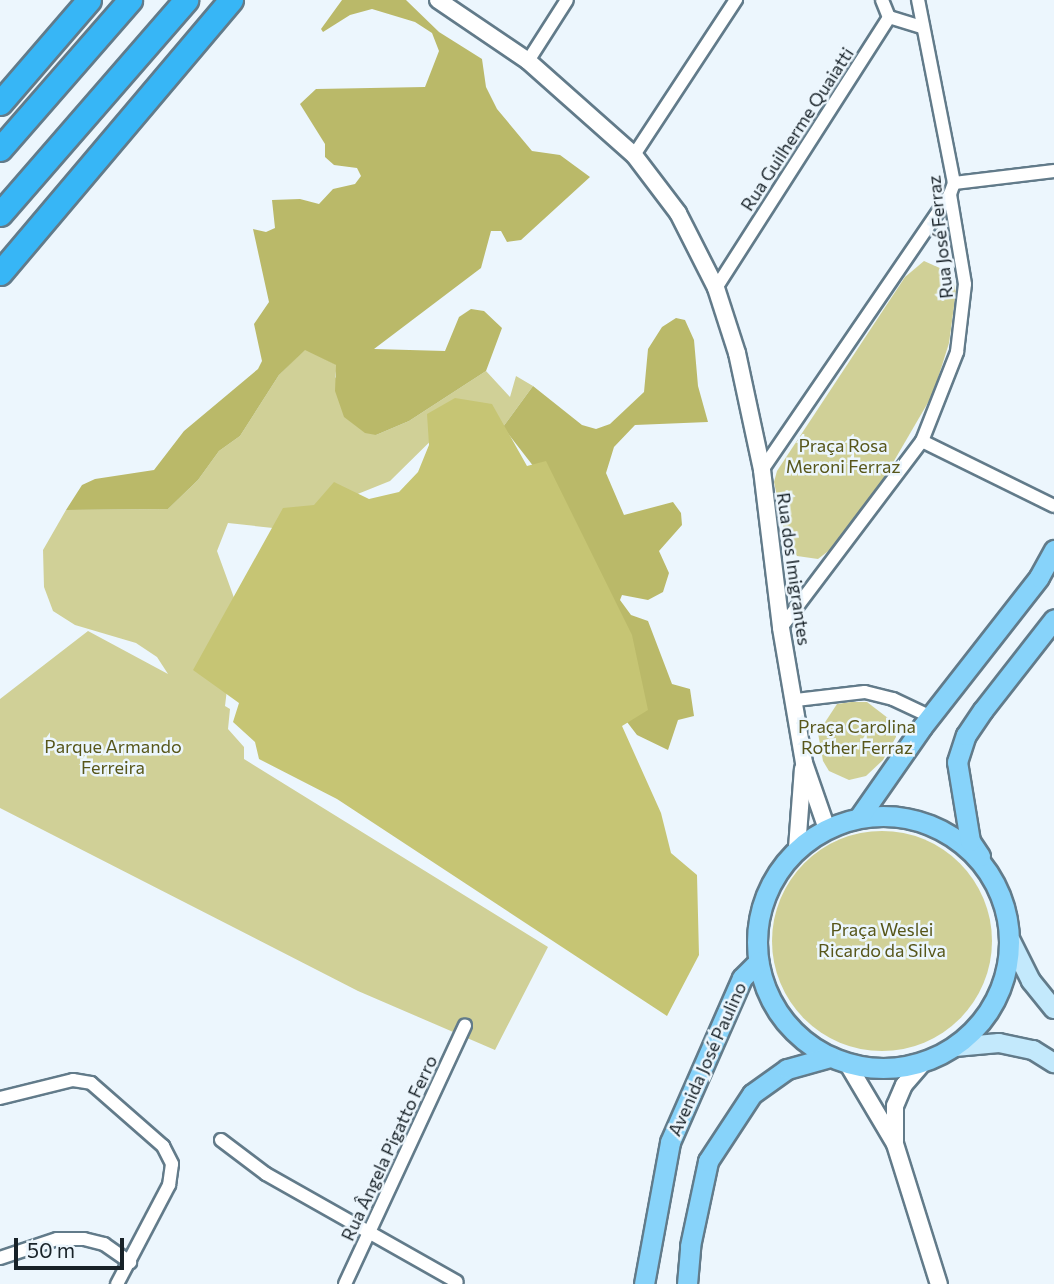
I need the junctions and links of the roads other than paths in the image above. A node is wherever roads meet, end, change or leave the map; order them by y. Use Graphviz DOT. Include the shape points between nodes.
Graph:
graph roads {
  1 [pos="89,0"];
  2 [pos="130,0"];
  3 [pos="186,0"];
  4 [pos="230,0"];
  5 [pos="438,0"];
  6 [pos="567,0"];
  7 [pos="736,0"];
  8 [pos="882,0"];
  9 [pos="918,0"];
  10 [pos="889,17"];
  11 [pos="921,27"];
  12 [pos="528,61"];
  13 [pos="0,103"];
  14 [pos="0,149"];
  15 [pos="634,155"];
  16 [pos="1054,171"];
  17 [pos="952,189"];
  18 [pos="0,214"];
  19 [pos="0,273"];
  20 [pos="716,288"];
  21 [pos="922,442"];
  22 [pos="762,470"];
  23 [pos="1054,506"];
  24 [pos="1054,550"];
  25 [pos="1054,619"];
  26 [pos="781,628"];
  27 [pos="796,700"];
  28 [pos="931,717"];
  29 [pos="804,763"];
  30 [pos="860,816"];
  31 [pos="827,829"];
  32 [pos="797,848"];
  33 [pos="983,863"];
  34 [pos="1011,941"];
  35 [pos="758,962"];
  36 [pos="1054,1009"];
  37 [pos="465,1027"];
  38 [pos="954,1048"];
  39 [pos="839,1060"];
  40 [pos="923,1063"];
  41 [pos="1054,1063"];
  42 [pos="0,1098"];
  43 [pos="221,1140"];
  44 [pos="895,1144"];
  45 [pos="370,1232"];
  46 [pos="0,1258"];
  47 [pos="130,1262"];
  48 [pos="457,1282"];
  49 [pos="117,1284"];
  50 [pos="345,1284"];
  51 [pos="644,1284"];
  52 [pos="687,1284"];
  53 [pos="939,1284"];
  1 -- 13 [label="highway"];
  2 -- 14 [label="highway"];
  3 -- 18 [label="highway"];
  4 -- 19 [label="highway"];
  5 -- 12 [label="street, Rua dos Imigrantes"];
  6 -- 12 [label="street"];
  7 -- 15 [label="street"];
  8 -- 10 [label="street"];
  9 -- 11 [label="street, Rua José Ferraz"];
  10 -- 11 [label="street"];
  10 -- 20 [label="street, Rua Guilherme Quaiatti"];
  11 -- 17 [label="street, Rua José Ferraz"];
  12 -- 15 [label="street, Rua dos Imigrantes"];
  15 -- 20 [label="street, Rua dos Imigrantes" via="678,213"];
  16 -- 17 [label="street"];
  17 -- 21 [label="street, Rua José Ferraz" via="965,284 964,319 957,352"];
  17 -- 22 [label="street"];
  20 -- 22 [label="street, Rua dos Imigrantes" via="737,353"];
  21 -- 23 [label="street"];
  21 -- 26 [label="street, Rua José Ferraz"];
  22 -- 26 [label="street, Rua dos Imigrantes"];
  24 -- 28 [label="main road" via="1032,587"];
  25 -- 33 [label="main road" via="977,718 957,762 970,841"];
  26 -- 27 [label="street, Rua dos Imigrantes"];
  27 -- 28 [label="street" via="865,692"];
  27 -- 29 [label="street, Rua dos Imigrantes"];
  28 -- 30 [label="main road"];
  29 -- 31 [label="street, Rua dos Imigrantes"];
  29 -- 32 [label="street, Rua dos Imigrantes"];
  30 -- 31 [label="main road"];
  30 -- 33 [label="main road" via="916,820 949,832"];
  31 -- 32 [label="main road"];
  32 -- 35 [label="main road" via="766,892 757,920"];
  33 -- 34 [label="main road" via="1004,900"];
  34 -- 36 [label="main road" via="1031,981"];
  34 -- 38 [label="main road" via="1007,972 996,1002 978,1027"];
  35 -- 39 [label="main road" via="772,1003 785,1021"];
  35 -- 51 [label="main road, Avenida José Paulino" via="742,978 670,1142"];
  37 -- 45 [label="street, Rua Ângela Pigatto Ferro"];
  38 -- 40 [label="main road"];
  38 -- 41 [label="main road" via="999,1043 1033,1051"];
  39 -- 40 [label="main road" via="885,1069"];
  39 -- 44 [label="street"];
  39 -- 52 [label="main road" via="787,1069 752,1094 708,1161"];
  40 -- 44 [label="street" via="904,1085 895,1106"];
  42 -- 47 [label="street" via="73,1080 103,1089 163,1146 172,1164 169,1185"];
  43 -- 45 [label="street" via="266,1174"];
  44 -- 53 [label="street"];
  45 -- 48 [label="street"];
  45 -- 50 [label="street, Rua Ângela Pigatto Ferro"];
  46 -- 47 [label="street" via="57,1239 84,1239 104,1244"];
  47 -- 49 [label="street"];
}
